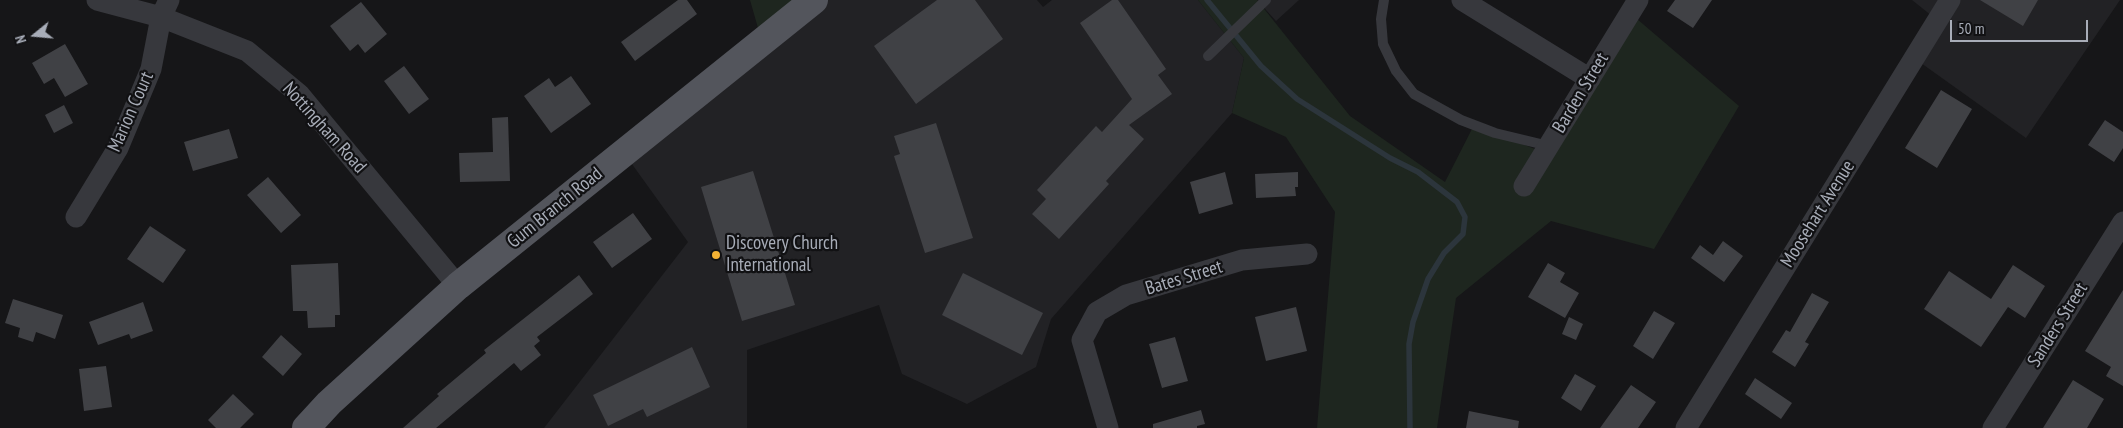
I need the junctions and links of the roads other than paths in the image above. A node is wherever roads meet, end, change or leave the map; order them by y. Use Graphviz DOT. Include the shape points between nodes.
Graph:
graph roads {
  1 [pos="97,0"];
  2 [pos="814,0"];
  3 [pos="1266,0"];
  4 [pos="1384,0"];
  5 [pos="1462,0"];
  6 [pos="1638,0"];
  7 [pos="1950,0"];
  8 [pos="165,9"];
  9 [pos="1208,56"];
  10 [pos="1590,79"];
  11 [pos="1549,146"];
  12 [pos="1524,186"];
  13 [pos="76,217"];
  14 [pos="2123,222"];
  15 [pos="1307,254"];
  16 [pos="458,286"];
  17 [pos="306,428"];
  18 [pos="1108,428"];
  19 [pos="1686,428"];
  20 [pos="1993,428"];
  1 -- 8 [label="street, Nottingham Road"];
  2 -- 16 [label="main road, Gum Branch Road"];
  3 -- 9 [label="lane"];
  4 -- 11 [label="lane" via="1381,19 1383,44 1396,71 1414,94 1495,133"];
  5 -- 10 [label="street"];
  6 -- 10 [label="street, Barden Street"];
  7 -- 19 [label="street, Moosehart Avenue"];
  8 -- 13 [label="street, Marion Court" via="151,69 118,148"];
  8 -- 16 [label="street, Nottingham Road" via="247,52 299,94"];
  10 -- 11 [label="street, Barden Street"];
  11 -- 12 [label="street, Barden Street"];
  14 -- 20 [label="street, Sanders Street"];
  15 -- 18 [label="street, Bates Street" via="1242,260 1126,295 1097,312 1082,340"];
  16 -- 17 [label="main road, Gum Branch Road" via="329,403"];
}
